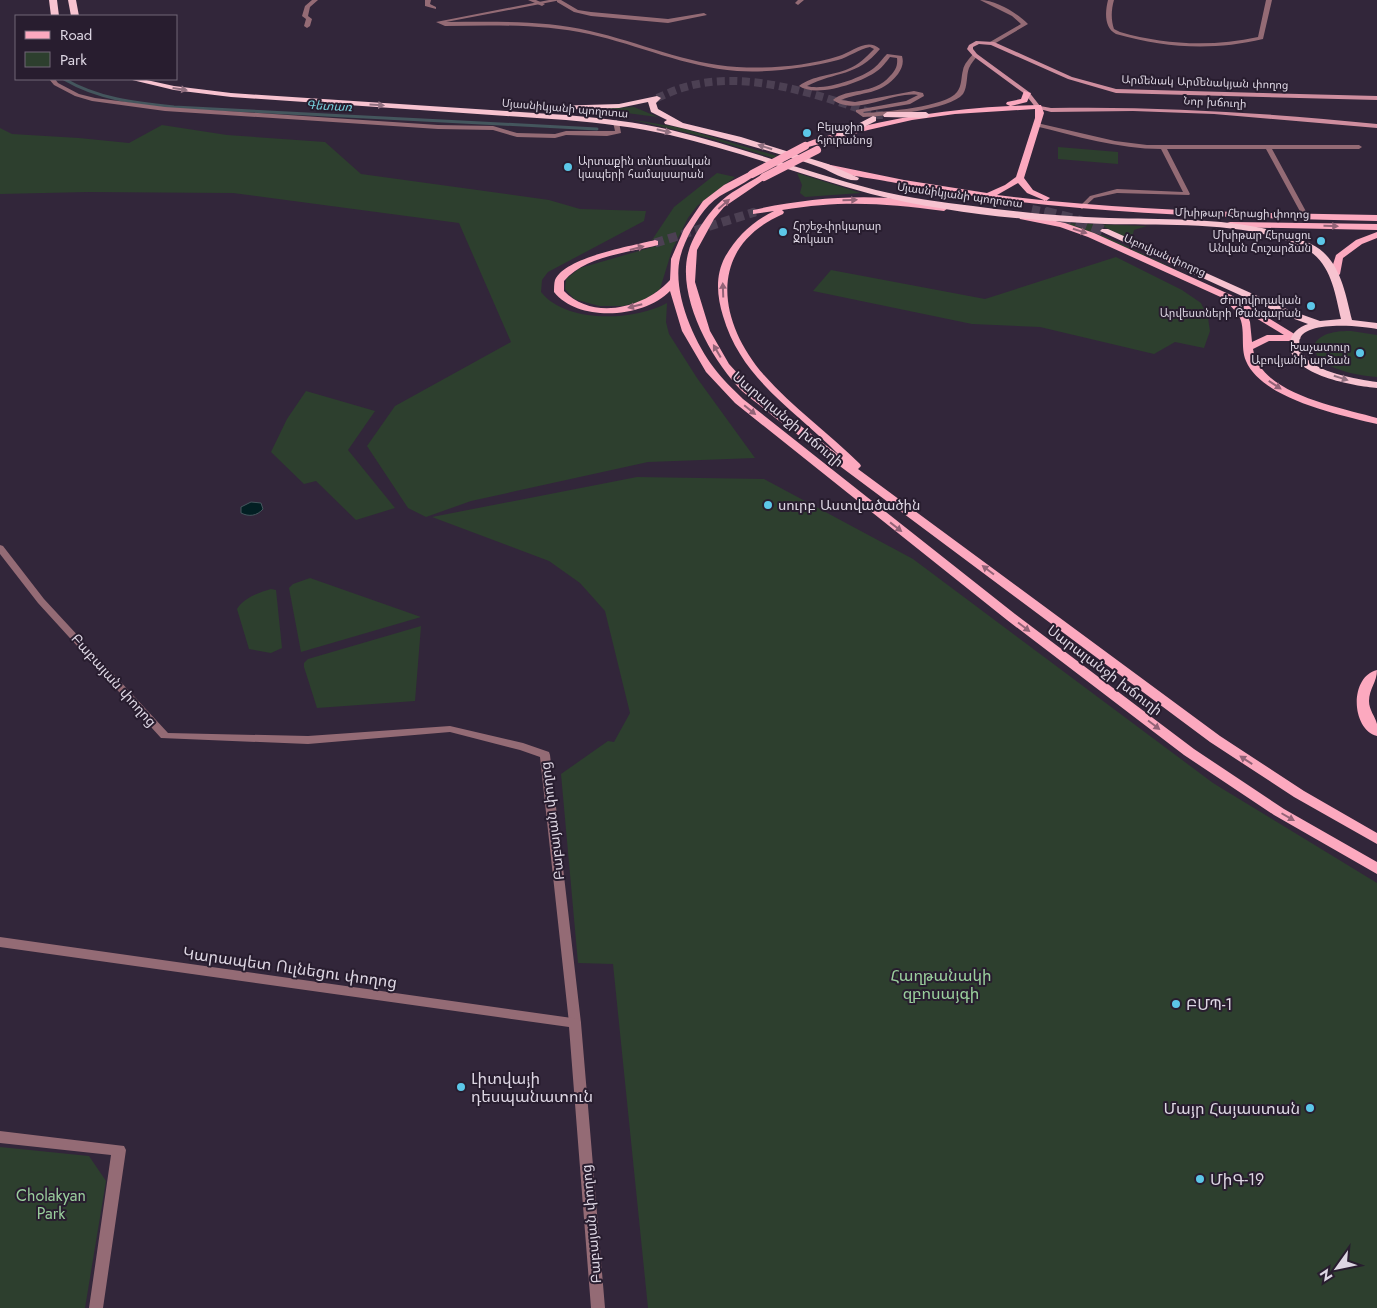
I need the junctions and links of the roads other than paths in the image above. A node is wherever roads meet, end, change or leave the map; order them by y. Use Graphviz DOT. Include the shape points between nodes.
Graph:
graph roads {
  1 [pos="53,0"];
  2 [pos="72,0"];
  3 [pos="315,0"];
  4 [pos="428,0"];
  5 [pos="531,0"];
  6 [pos="559,0"];
  7 [pos="983,0"];
  8 [pos="1111,0"];
  9 [pos="1269,0"];
  10 [pos="542,4"];
  11 [pos="434,8"];
  12 [pos="704,14"];
  13 [pos="55,15"];
  14 [pos="75,15"];
  15 [pos="306,26"];
  16 [pos="992,43"];
  17 [pos="975,55"];
  18 [pos="178,79"];
  19 [pos="53,80"];
  20 [pos="137,80"];
  21 [pos="1027,93"];
  22 [pos="1377,98"];
  23 [pos="552,108"];
  24 [pos="981,110"];
  25 [pos="1039,110"];
  26 [pos="1051,110"];
  27 [pos="926,115"];
  28 [pos="887,116"];
  29 [pos="873,119"];
  30 [pos="616,122"];
  31 [pos="1037,125"];
  32 [pos="684,126"];
  33 [pos="1377,126"];
  34 [pos="841,135"];
  35 [pos="1163,147"];
  36 [pos="1268,147"];
  37 [pos="1359,147"];
  38 [pos="825,166"];
  39 [pos="1020,178"];
  40 [pos="988,196"];
  41 [pos="801,204"];
  42 [pos="1066,205"];
  43 [pos="1082,207"];
  44 [pos="1032,209"];
  45 [pos="1140,211"];
  46 [pos="756,212"];
  47 [pos="1016,215"];
  48 [pos="1306,216"];
  49 [pos="1377,218"];
  50 [pos="1175,224"];
  51 [pos="1230,225"];
  52 [pos="1106,226"];
  53 [pos="1377,227"];
  54 [pos="1377,235"];
  55 [pos="655,243"];
  56 [pos="1335,274"];
  57 [pos="675,281"];
  58 [pos="1218,282"];
  59 [pos="1228,297"];
  60 [pos="1347,322"];
  61 [pos="1318,324"];
  62 [pos="1377,326"];
  63 [pos="1296,338"];
  64 [pos="1248,347"];
  65 [pos="1377,385"];
  66 [pos="1377,421"];
  67 [pos="872,484"];
  68 [pos="0,548"];
  69 [pos="1377,674"];
  70 [pos="1377,732"];
  71 [pos="1377,839"];
  72 [pos="1377,869"];
  73 [pos="0,942"];
  74 [pos="575,1023"];
  75 [pos="0,1137"];
  76 [pos="96,1308"];
  77 [pos="598,1308"];
  1 -- 13 [label="highway"];
  2 -- 14 [label="highway"];
  3 -- 15 [label="street" via="308,6"];
  4 -- 11 [label="street" via="427,5"];
  5 -- 10 [label="street"];
  6 -- 10 [label="street"];
  6 -- 12 [label="street" via="576,11 591,14 668,21"];
  7 -- 16 [label="street" via="1025,24"];
  8 -- 9 [label="street" via="1108,6 1110,27 1114,32 1210,46 1261,38"];
  10 -- 17 [label="street" via="439,22 517,23 573,29 688,62 734,69 753,70 822,61 850,54 864,46 874,46 877,49 870,58 856,69 802,86 812,90 849,82 876,70 888,56 900,56 898,69 887,84 836,100 886,99 914,92 921,96 908,103 858,111 863,115 920,109 954,100 963,86 965,66"];
  16 -- 17 [label="main road" via="974,44 970,49"];
  16 -- 22 [label="main road, Արմենակ Արմենակյան փողոց" via="1070,78 1116,91"];
  17 -- 21 [label="main road"];
  18 -- 23 [label="highway, Մյասնիկյանի պողոտա" via="255,89"];
  19 -- 30 [label="street" via="77,95 94,100 209,113 493,128 516,135 555,136 618,133"];
  20 -- 30 [label="highway, Մյասնիկյանի պողոտա, one-way" via="231,95"];
  21 -- 24 [label="main road" via="1020,101"];
  21 -- 25 [label="main road"];
  23 -- 32 [label="highway, Մյասնիկյանի պողոտա" via="622,114"];
  23 -- 32 [label="highway" via="619,106 657,98 652,104 654,110"];
  24 -- 25 [label="main road, Սարալանջի խճուղի"];
  24 -- 27 [label="main road, Սարալանջի խճուղի"];
  25 -- 26 [label="main road, Սարալանջի խճուղի"];
  25 -- 31 [label="main road"];
  67 -- 25 [label="main road, Սարալանջի խճուղի, one-way, bridge" via="778,415 746,389 724,365 705,331 696,306 690,282 693,250 721,205 764,177 817,150 936,121"];
  26 -- 33 [label="main road, Նոր խճուղի" via="1177,110"];
  27 -- 28 [label="highway"];
  27 -- 34 [label="main road, Սարալանջի խճուղի"];
  29 -- 34 [label="highway"];
  30 -- 47 [label="highway, Մյասնիկյանի պողոտա, one-way" via="694,138 890,196"];
  31 -- 35 [label="street" via="1126,146"];
  31 -- 39 [label="main road"];
  38 -- 32 [label="highway, Մյասնիկյանի պողոտա, one-way"];
  34 -- 57 [label="main road, Սարալանջի խճուղի, bridge" via="805,146 728,187 706,203 675,259"];
  35 -- 36 [label="street"];
  35 -- 43 [label="street" via="1187,194 1117,191 1092,197"];
  36 -- 37 [label="street"];
  36 -- 48 [label="street"];
  38 -- 40 [label="main road, Մյասնիկյանի պողոտա" via="928,188"];
  38 -- 44 [label="highway" via="849,177 891,188"];
  39 -- 40 [label="main road"];
  39 -- 42 [label="main road" via="1023,187 1034,194"];
  40 -- 42 [label="main road, Մյասնիկյանի պողոտա"];
  41 -- 46 [label="main road"];
  41 -- 47 [label="main road, Աբովյան փողոց, one-way" via="879,200"];
  67 -- 41 [label="main road, one-way" via="843,451 767,386 750,366 727,317 721,289 724,268 735,246 758,224"];
  42 -- 43 [label="main road, Մյասնիկյանի պողոտա"];
  43 -- 45 [label="main road, Մյասնիկյանի պողոտա"];
  45 -- 48 [label="main road, Մխիթար Հերացի փողոց"];
  47 -- 52 [label="highway, Մյասնիկյանի պողոտա"];
  47 -- 59 [label="main road, Աբովյան փողոց, one-way" via="1092,235"];
  48 -- 49 [label="main road, Մխիթար Հերացի փողոց"];
  50 -- 51 [label="highway, Մխիթար Հերացի փողոց"];
  50 -- 52 [label="highway, Մխիթար Հերացի փողոց"];
  50 -- 58 [label="highway" via="1153,227 1140,234 1142,240 1204,271"];
  51 -- 53 [label="main road, Մխիթար Հերացի փողոց, one-way"];
  51 -- 56 [label="highway" via="1274,234 1307,246 1326,259"];
  52 -- 58 [label="highway, Աբովյան փողոց"];
  54 -- 56 [label="main road" via="1359,242 1339,257"];
  57 -- 55 [label="main road, one-way" via="657,298 618,310 585,308 567,300 559,292 559,280 571,269"];
  56 -- 60 [label="highway"];
  57 -- 72 [label="main road, Սարալանջի խճուղի, one-way" via="675,294 687,331 710,370 739,401 1011,617 1189,752 1279,812"];
  58 -- 61 [label="highway, Աբովյան փողոց"];
  59 -- 63 [label="main road, Աբովյան փողոց"];
  59 -- 64 [label="main road" via="1244,315"];
  60 -- 61 [label="highway"];
  60 -- 62 [label="highway"];
  61 -- 63 [label="highway"];
  63 -- 64 [label="main road" via="1267,338"];
  63 -- 65 [label="highway, one-way" via="1299,354 1314,368 1348,381"];
  64 -- 66 [label="main road, one-way" via="1252,364 1259,374 1283,390"];
  71 -- 67 [label="main road, Սարալանջի խճուղի, one-way" via="1299,794 1215,739"];
  68 -- 74 [label="street, Բաբայան փողոց" via="42,601 165,736 308,740 450,730 545,755"];
  69 -- 70 [label="main road" via="1362,691 1370,726"];
  73 -- 74 [label="street, Կարապետ Ուլնեցու փողոց"];
  74 -- 77 [label="street, Բաբայան փողոց"];
  75 -- 76 [label="street" via="119,1150"];
}
